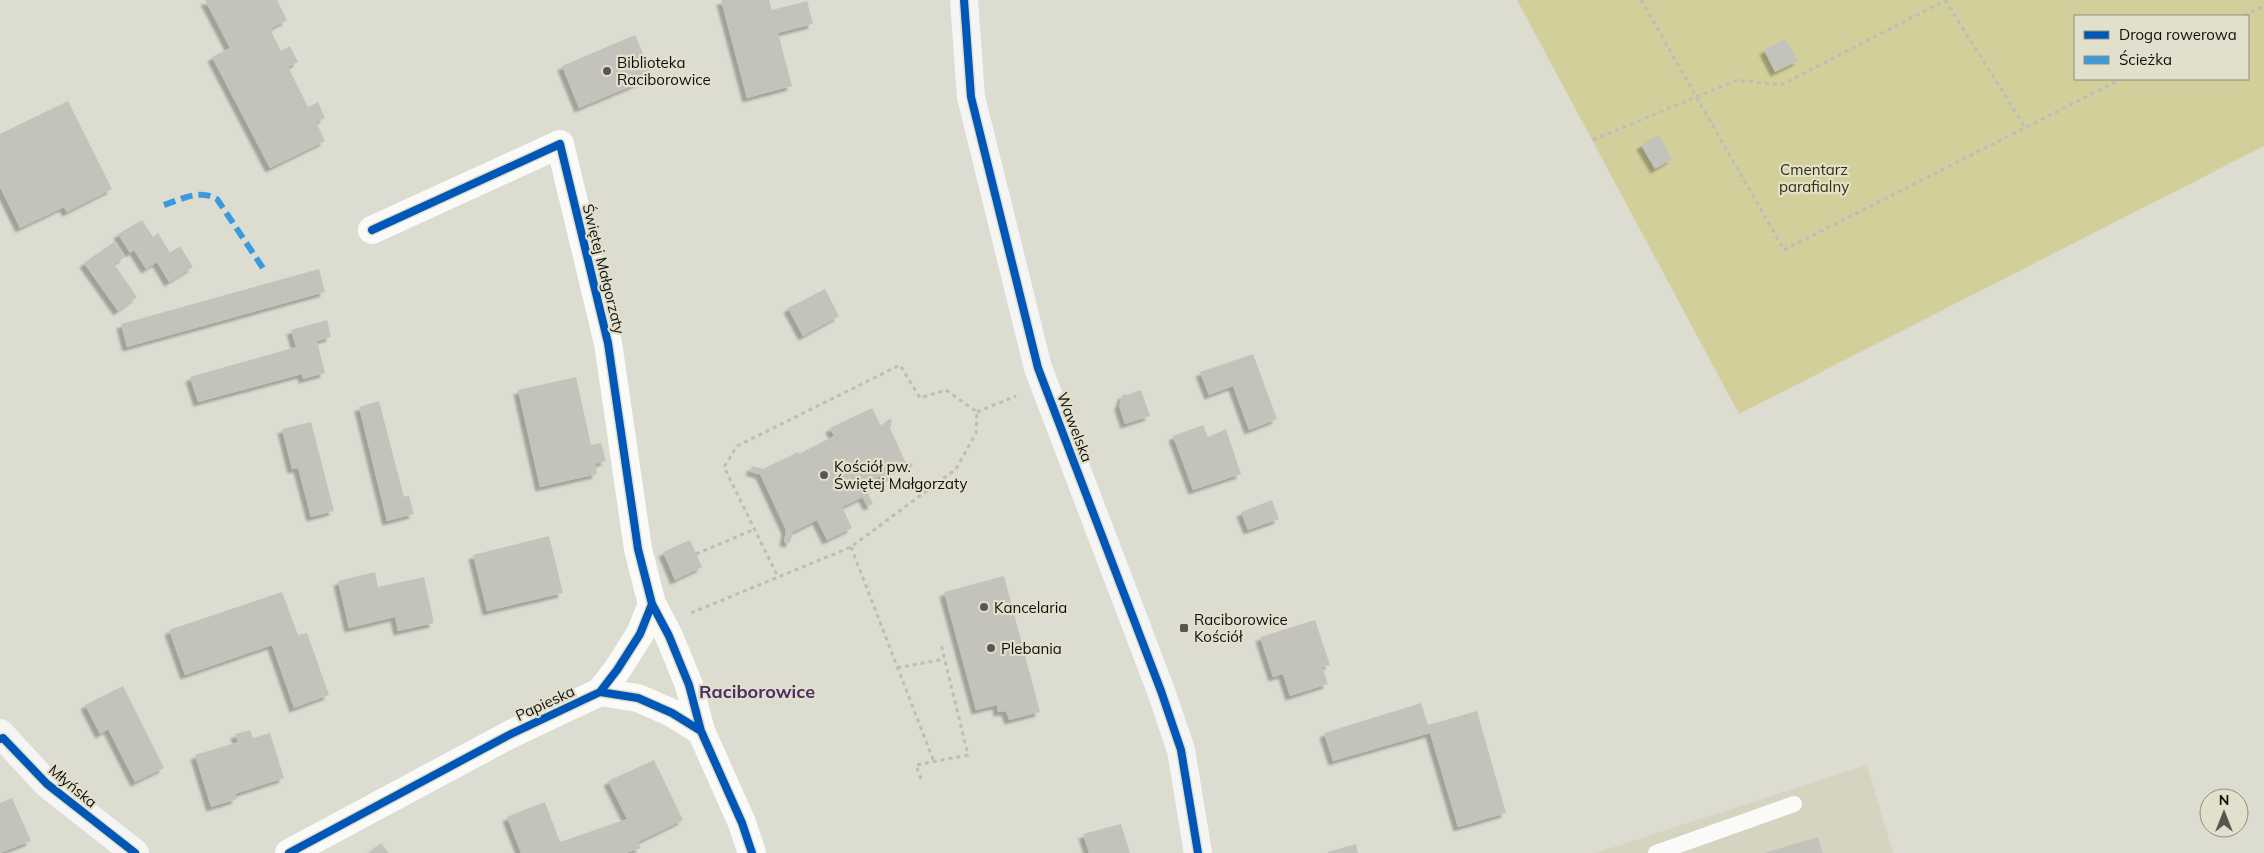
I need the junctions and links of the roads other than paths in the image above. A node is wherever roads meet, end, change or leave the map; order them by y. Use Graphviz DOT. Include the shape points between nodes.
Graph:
graph roads {
  1 [pos="964,0"];
  2 [pos="372,230"];
  3 [pos="657,613"];
  4 [pos="600,692"];
  5 [pos="701,731"];
  6 [pos="1,737"];
  7 [pos="1794,804"];
  8 [pos="135,853"];
  9 [pos="289,853"];
  10 [pos="752,853"];
  11 [pos="1198,853"];
  12 [pos="1656,853"];
  1 -- 11 [label="street, Wawelska" via="971,97 1038,368 1181,750"];
  2 -- 3 [label="street, Świętej Małgorzaty" via="560,144 608,343 638,549"];
  3 -- 4 [label="street"];
  3 -- 5 [label="street, Świętej Małgorzaty" via="689,685"];
  4 -- 5 [label="street" via="638,698"];
  4 -- 9 [label="street, Papieska" via="509,735"];
  5 -- 10 [label="street"];
  6 -- 8 [label="street, Młyńska" via="47,784"];
  7 -- 12 [label="lane"];
}
